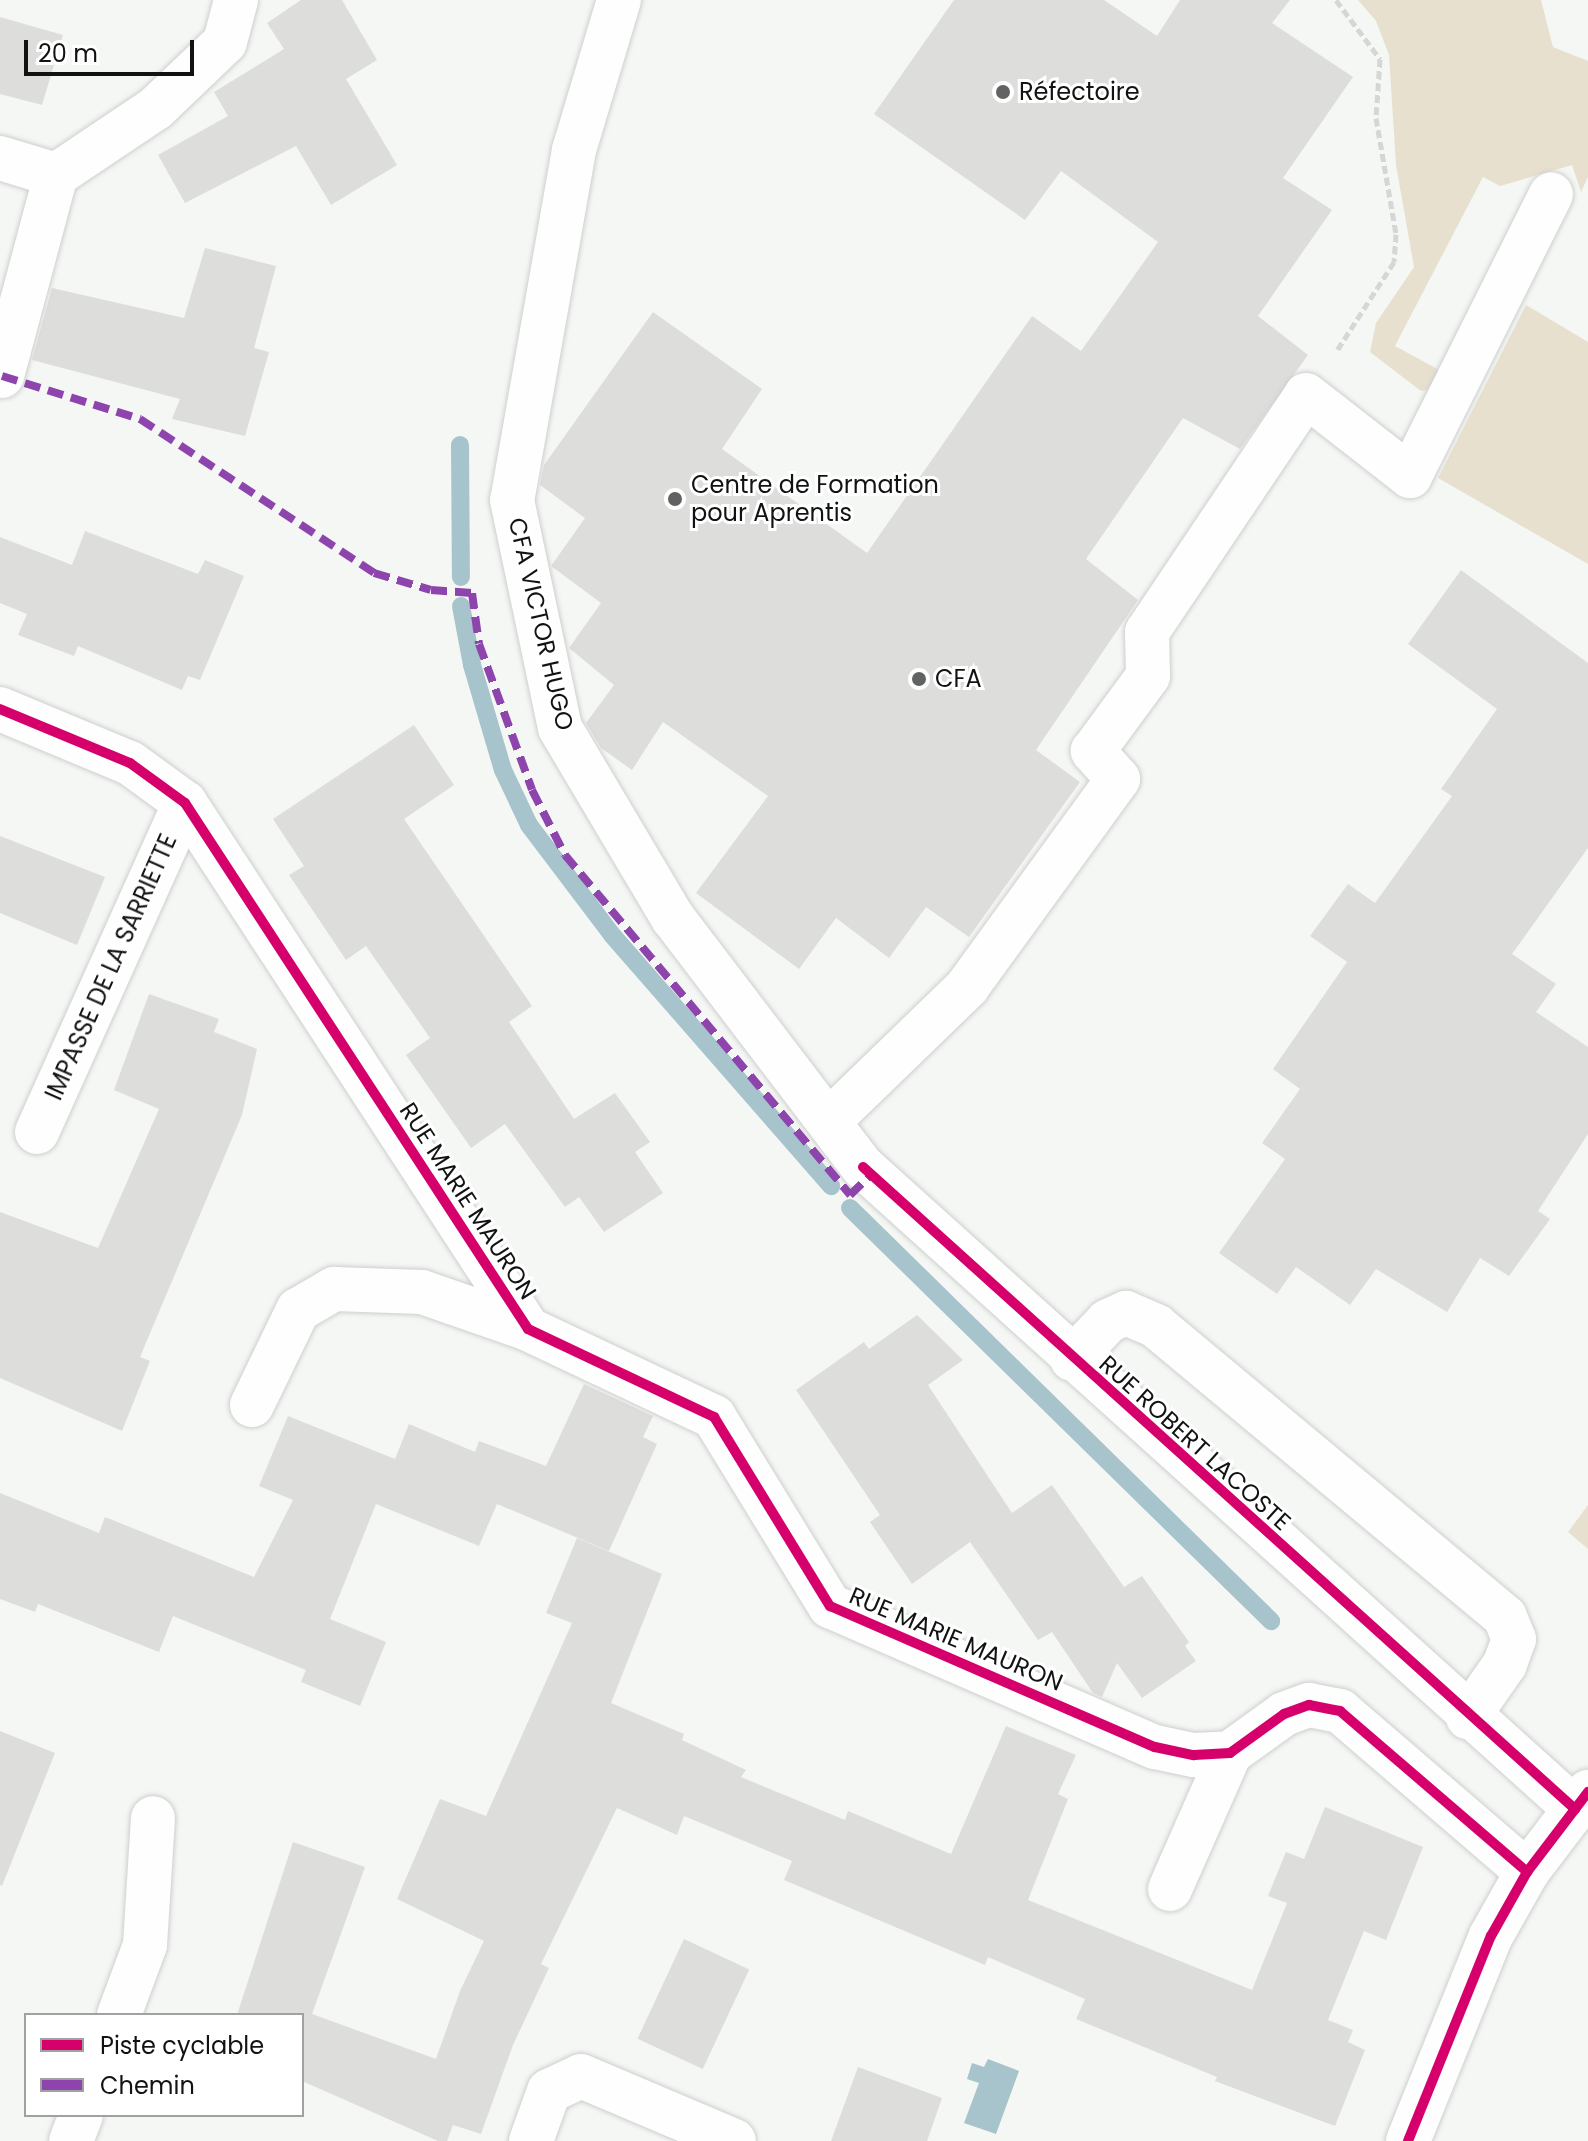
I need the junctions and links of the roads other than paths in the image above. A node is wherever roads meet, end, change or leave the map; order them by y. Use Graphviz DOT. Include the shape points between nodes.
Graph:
graph roads {
  1 [pos="236,0"];
  2 [pos="619,0"];
  3 [pos="0,158"];
  4 [pos="56,175"];
  5 [pos="1551,194"];
  6 [pos="2,376"];
  7 [pos="0,709"];
  8 [pos="185,803"];
  9 [pos="831,1119"];
  10 [pos="37,1132"];
  11 [pos="863,1167"];
  12 [pos="528,1329"];
  13 [pos="1072,1359"];
  14 [pos="252,1405"];
  15 [pos="1468,1717"];
  16 [pos="1230,1753"];
  17 [pos="1582,1800"];
  18 [pos="153,1818"];
  19 [pos="1527,1872"];
  20 [pos="1170,1889"];
  21 [pos="120,2013"];
  22 [pos="80,2117"];
  23 [pos="71,2141"];
  24 [pos="531,2141"];
  25 [pos="734,2141"];
  26 [pos="1408,2141"];
  1 -- 4 [label="street" via="225,42 214,53 156,108"];
  2 -- 9 [label="street, CFA VICTOR HUGO" via="574,150 512,500 560,728 673,918"];
  3 -- 4 [label="street"];
  4 -- 6 [label="street"];
  5 -- 9 [label="street" via="1410,476 1306,395 1147,632 1148,676 1093,751 1118,779 967,987"];
  7 -- 8 [label="street, RUE MARIE MAURON" via="130,763"];
  8 -- 10 [label="street, IMPASSE DE LA SARRIETTE"];
  8 -- 12 [label="street, RUE MARIE MAURON"];
  9 -- 11 [label="street, CFA VICTOR HUGO"];
  11 -- 13 [label="street, RUE ROBERT LACOSTE"];
  12 -- 14 [label="street" via="422,1292 334,1289 298,1310"];
  12 -- 16 [label="street, RUE MARIE MAURON" via="714,1417 830,1606 1155,1747 1194,1755"];
  13 -- 15 [label="street, RUE ROBERT LACOSTE"];
  13 -- 15 [label="street" via="1108,1321 1126,1313 1156,1326 1505,1617 1514,1639 1505,1664"];
  15 -- 17 [label="street, RUE ROBERT LACOSTE"];
  16 -- 19 [label="street" via="1284,1714 1309,1705 1340,1711"];
  16 -- 20 [label="street"];
  17 -- 19 [label="street"];
  18 -- 21 [label="street" via="145,1945"];
  19 -- 26 [label="street" via="1491,1936"];
  22 -- 23 [label="street"];
  24 -- 25 [label="street" via="549,2091 581,2076"];
}
